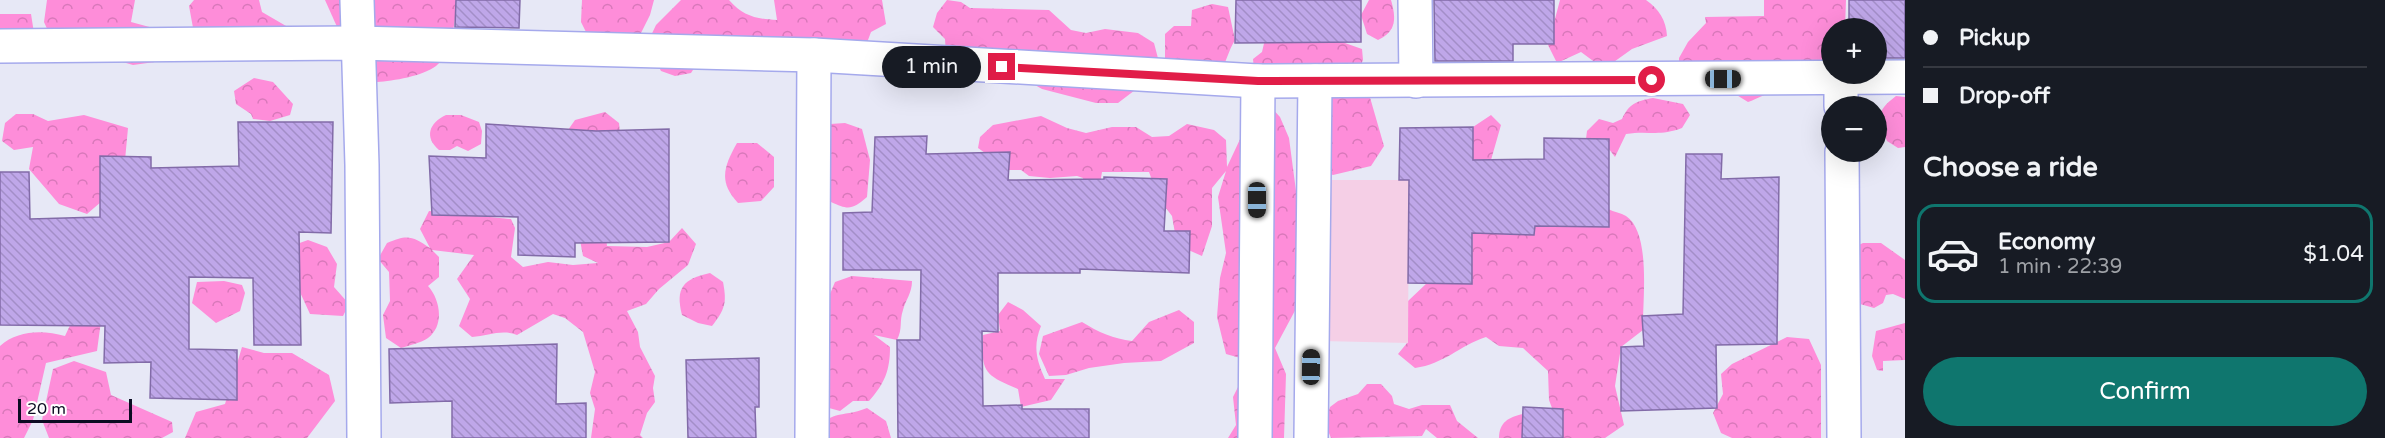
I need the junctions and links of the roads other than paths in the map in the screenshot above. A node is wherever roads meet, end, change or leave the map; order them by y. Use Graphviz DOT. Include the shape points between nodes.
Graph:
graph roads {
  1 [pos="357,0"];
  2 [pos="1415,0"];
  3 [pos="357,43"];
  4 [pos="0,46"];
  5 [pos="814,55"];
  6 [pos="1905,77"];
  7 [pos="1258,81"];
  8 [pos="1315,81"];
  9 [pos="1416,81"];
  10 [pos="1841,92"];
  11 [pos="1842,162"];
  12 [pos="364,438"];
  13 [pos="812,438"];
  14 [pos="1255,438"];
  15 [pos="1311,438"];
  16 [pos="1844,438"];
  1 -- 3 [label="street"];
  2 -- 9 [label="street"];
  3 -- 4 [label="street"];
  3 -- 5 [label="street"];
  3 -- 12 [label="street"];
  5 -- 7 [label="street"];
  5 -- 13 [label="street"];
  6 -- 10 [label="street"];
  7 -- 8 [label="street"];
  7 -- 14 [label="street"];
  8 -- 9 [label="street"];
  8 -- 15 [label="street"];
  9 -- 10 [label="street"];
  11 -- 16 [label="street"];
}
